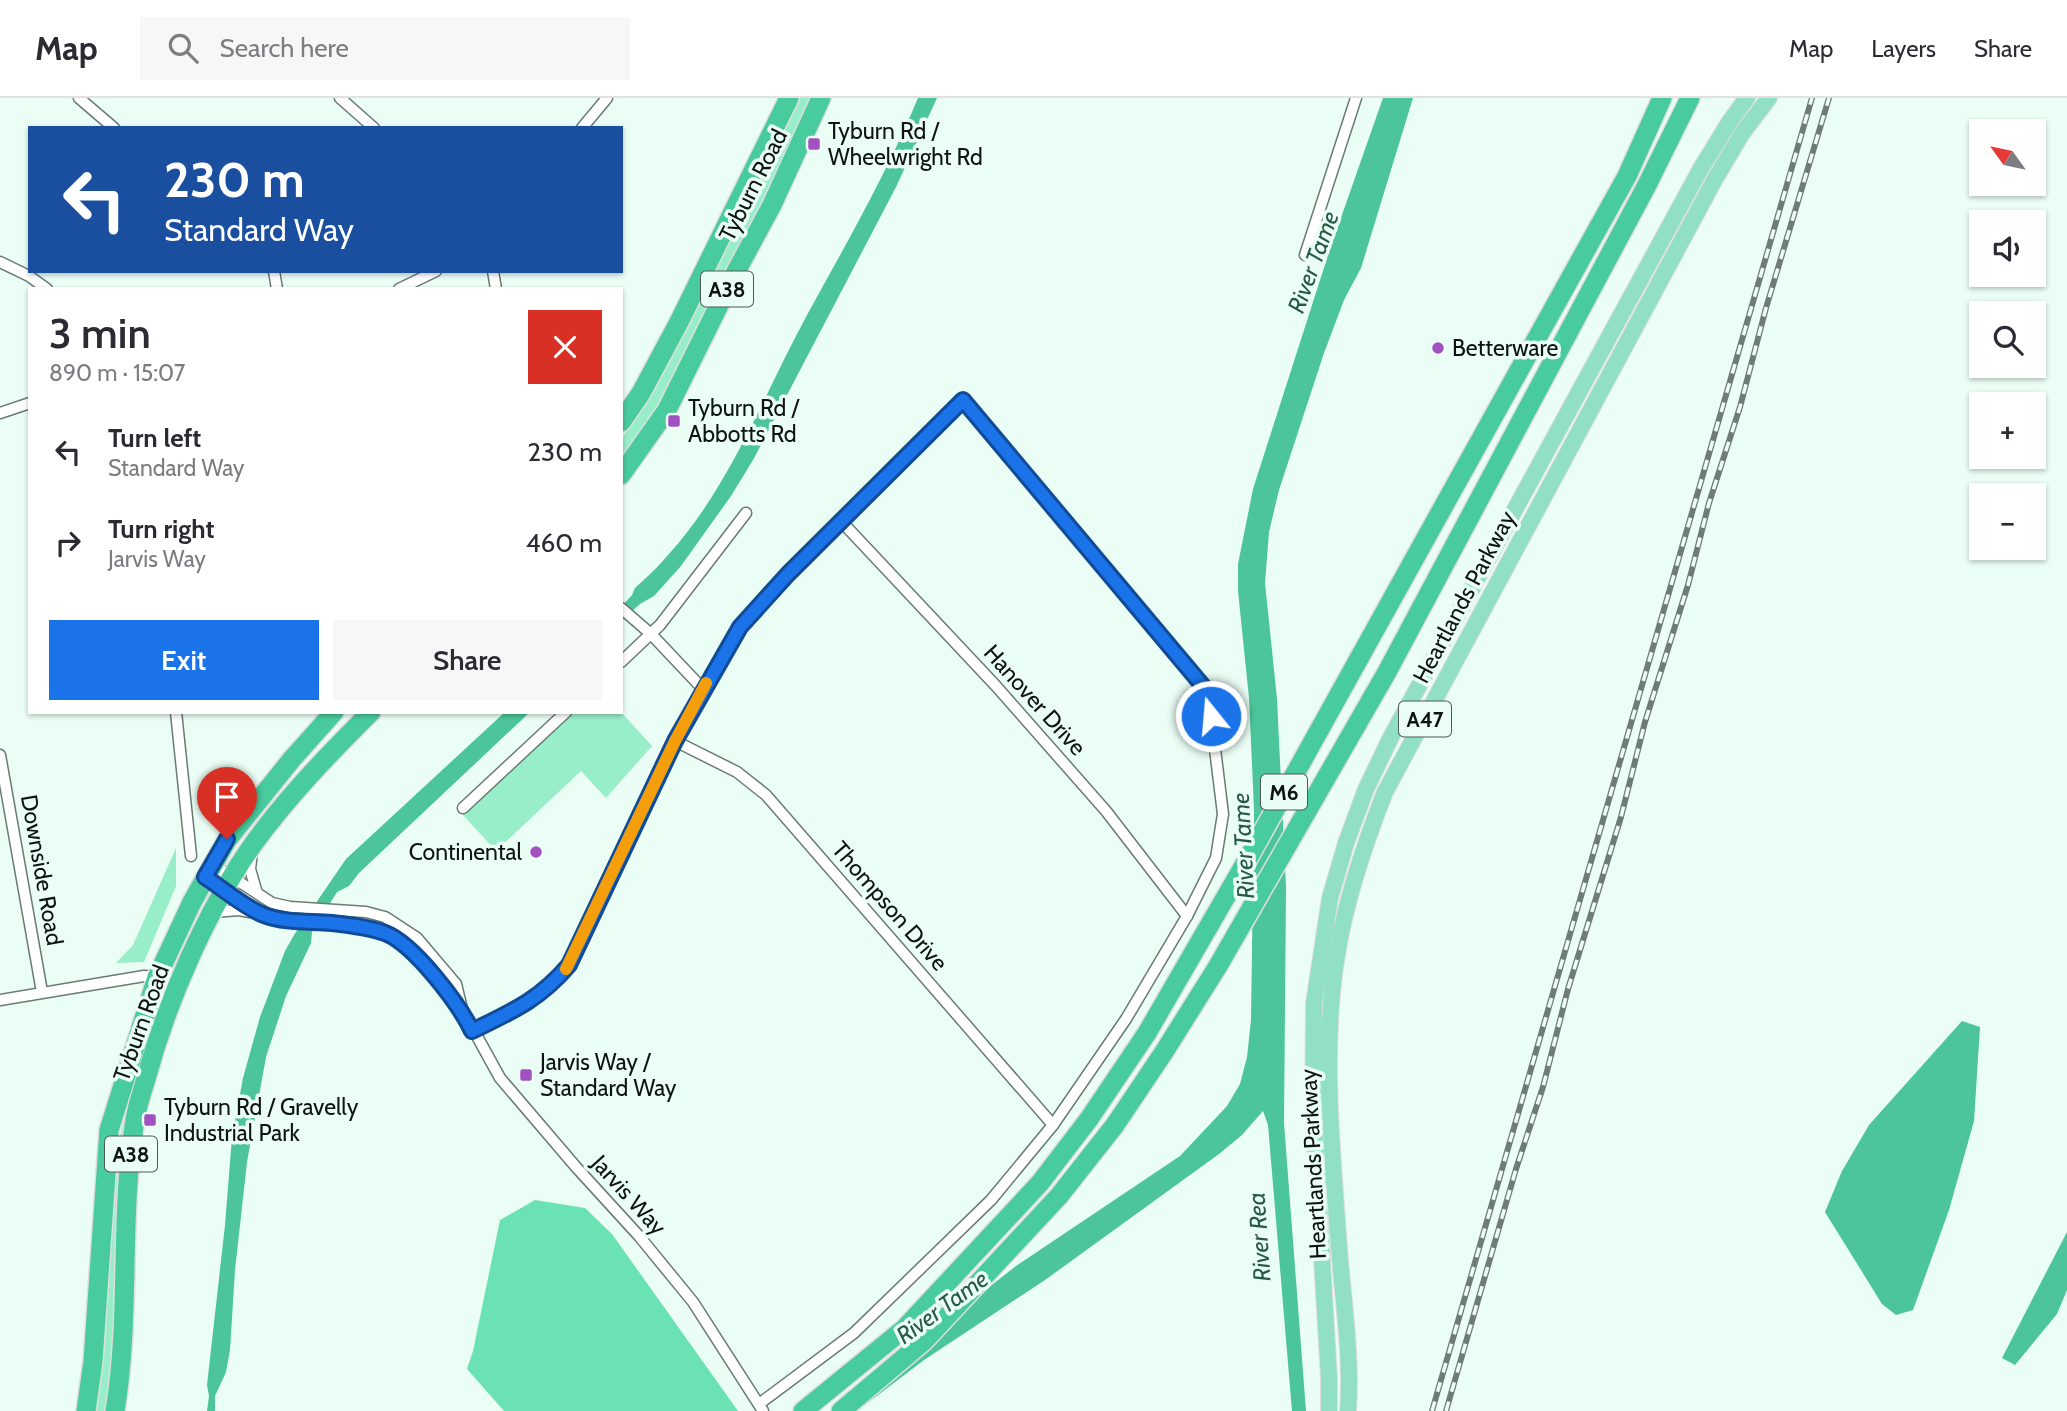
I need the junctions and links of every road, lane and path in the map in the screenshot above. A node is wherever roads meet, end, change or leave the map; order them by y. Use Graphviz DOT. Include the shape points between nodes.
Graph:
graph roads {
  1 [pos="79,98"];
  2 [pos="340,98"];
  3 [pos="607,98"];
  4 [pos="789,98"];
  5 [pos="821,98"];
  6 [pos="1356,98"];
  7 [pos="1662,98"];
  8 [pos="1690,98"];
  9 [pos="1747,98"];
  10 [pos="1769,98"];
  11 [pos="112,126"];
  12 [pos="372,126"];
  13 [pos="584,126"];
  14 [pos="1305,255"];
  15 [pos="0,262"];
  16 [pos="432,273"];
  17 [pos="44,287"];
  18 [pos="403,287"];
  19 [pos="28,404"];
  20 [pos="0,413"];
  21 [pos="623,419"];
  22 [pos="623,472"];
  23 [pos="746,513"];
  24 [pos="841,521"];
  25 [pos="623,610"];
  26 [pos="651,634"];
  27 [pos="623,660"];
  28 [pos="703,689"];
  29 [pos="176,714"];
  30 [pos="332,714"];
  31 [pos="369,714"];
  32 [pos="564,714"];
  33 [pos="675,741"];
  34 [pos="0,755"];
  35 [pos="463,808"];
  36 [pos="254,843"];
  37 [pos="191,856"];
  38 [pos="209,871"];
  39 [pos="229,884"];
  40 [pos="257,893"];
  41 [pos="213,912"];
  42 [pos="262,915"];
  43 [pos="1187,916"];
  44 [pos="157,977"];
  45 [pos="42,992"];
  46 [pos="0,1000"];
  47 [pos="462,1009"];
  48 [pos="472,1031"];
  49 [pos="1053,1125"];
  50 [pos="761,1408"];
  51 [pos="86,1411"];
  52 [pos="115,1411"];
  53 [pos="803,1411"];
  54 [pos="841,1411"];
  55 [pos="1329,1411"];
  56 [pos="1348,1411"];
  1 -- 11 [label="street"];
  2 -- 12 [label="street"];
  3 -- 13 [label="street"];
  4 -- 21 [label="highway, Tyburn Road / A38" via="679,322"];
  5 -- 22 [label="highway, Tyburn Road / A38" via="667,410"];
  6 -- 14 [label="street"];
  7 -- 53 [label="highway, M6" via="1627,176 1147,1033 1040,1184 905,1328"];
  8 -- 54 [label="highway, M6" via="1387,672 1164,1052 1059,1196 924,1341"];
  9 -- 55 [label="main road, Heartlands Parkway / A47" via="1700,170 1391,737 1346,843 1330,898 1314,1003 1313,1108"];
  10 -- 56 [label="main road, Heartlands Parkway / A47" via="1743,132 1670,261 1385,792 1363,850 1337,952 1330,1049"];
  15 -- 17 [label="street"];
  16 -- 18 [label="street"];
  19 -- 20 [label="street"];
  23 -- 26 [label="street"];
  24 -- 28 [label="street" via="740,627"];
  24 -- 43 [label="street, Hanover Drive" via="1093,795"];
  24 -- 43 [label="street" via="963,400 1208,692 1223,814 1216,858"];
  25 -- 26 [label="street"];
  26 -- 27 [label="street"];
  26 -- 28 [label="street"];
  28 -- 33 [label="street"];
  29 -- 37 [label="street"];
  30 -- 38 [label="highway, Tyburn Road / A38" via="245,816"];
  31 -- 36 [label="highway, Tyburn Road / A38" via="331,751"];
  32 -- 35 [label="street"];
  33 -- 48 [label="street" via="569,965 530,1003"];
  33 -- 49 [label="street, Thompson Drive" via="737,772 766,795"];
  34 -- 45 [label="street, Downside Road"];
  36 -- 39 [label="highway, Tyburn Road / A38"];
  36 -- 40 [label="street" via="250,869"];
  38 -- 39 [label="street"];
  38 -- 44 [label="highway, Tyburn Road / A38"];
  39 -- 40 [label="street, Jarvis Way"];
  39 -- 41 [label="highway, Tyburn Road / A38"];
  39 -- 42 [label="street"];
  40 -- 47 [label="street, Jarvis Way" via="290,907 385,917 416,938 456,984"];
  41 -- 42 [label="street" via="239,910"];
  41 -- 52 [label="highway, Tyburn Road / A38" via="155,1047 135,1118"];
  42 -- 47 [label="street, Jarvis Way" via="388,934 419,960"];
  43 -- 49 [label="street" via="1126,1019"];
  44 -- 45 [label="street"];
  44 -- 51 [label="highway, Tyburn Road / A38" via="109,1130"];
  45 -- 46 [label="street"];
  47 -- 48 [label="street, Jarvis Way"];
  48 -- 50 [label="street, Jarvis Way" via="500,1078 693,1302"];
  49 -- 50 [label="street" via="991,1200 893,1296"];
}
